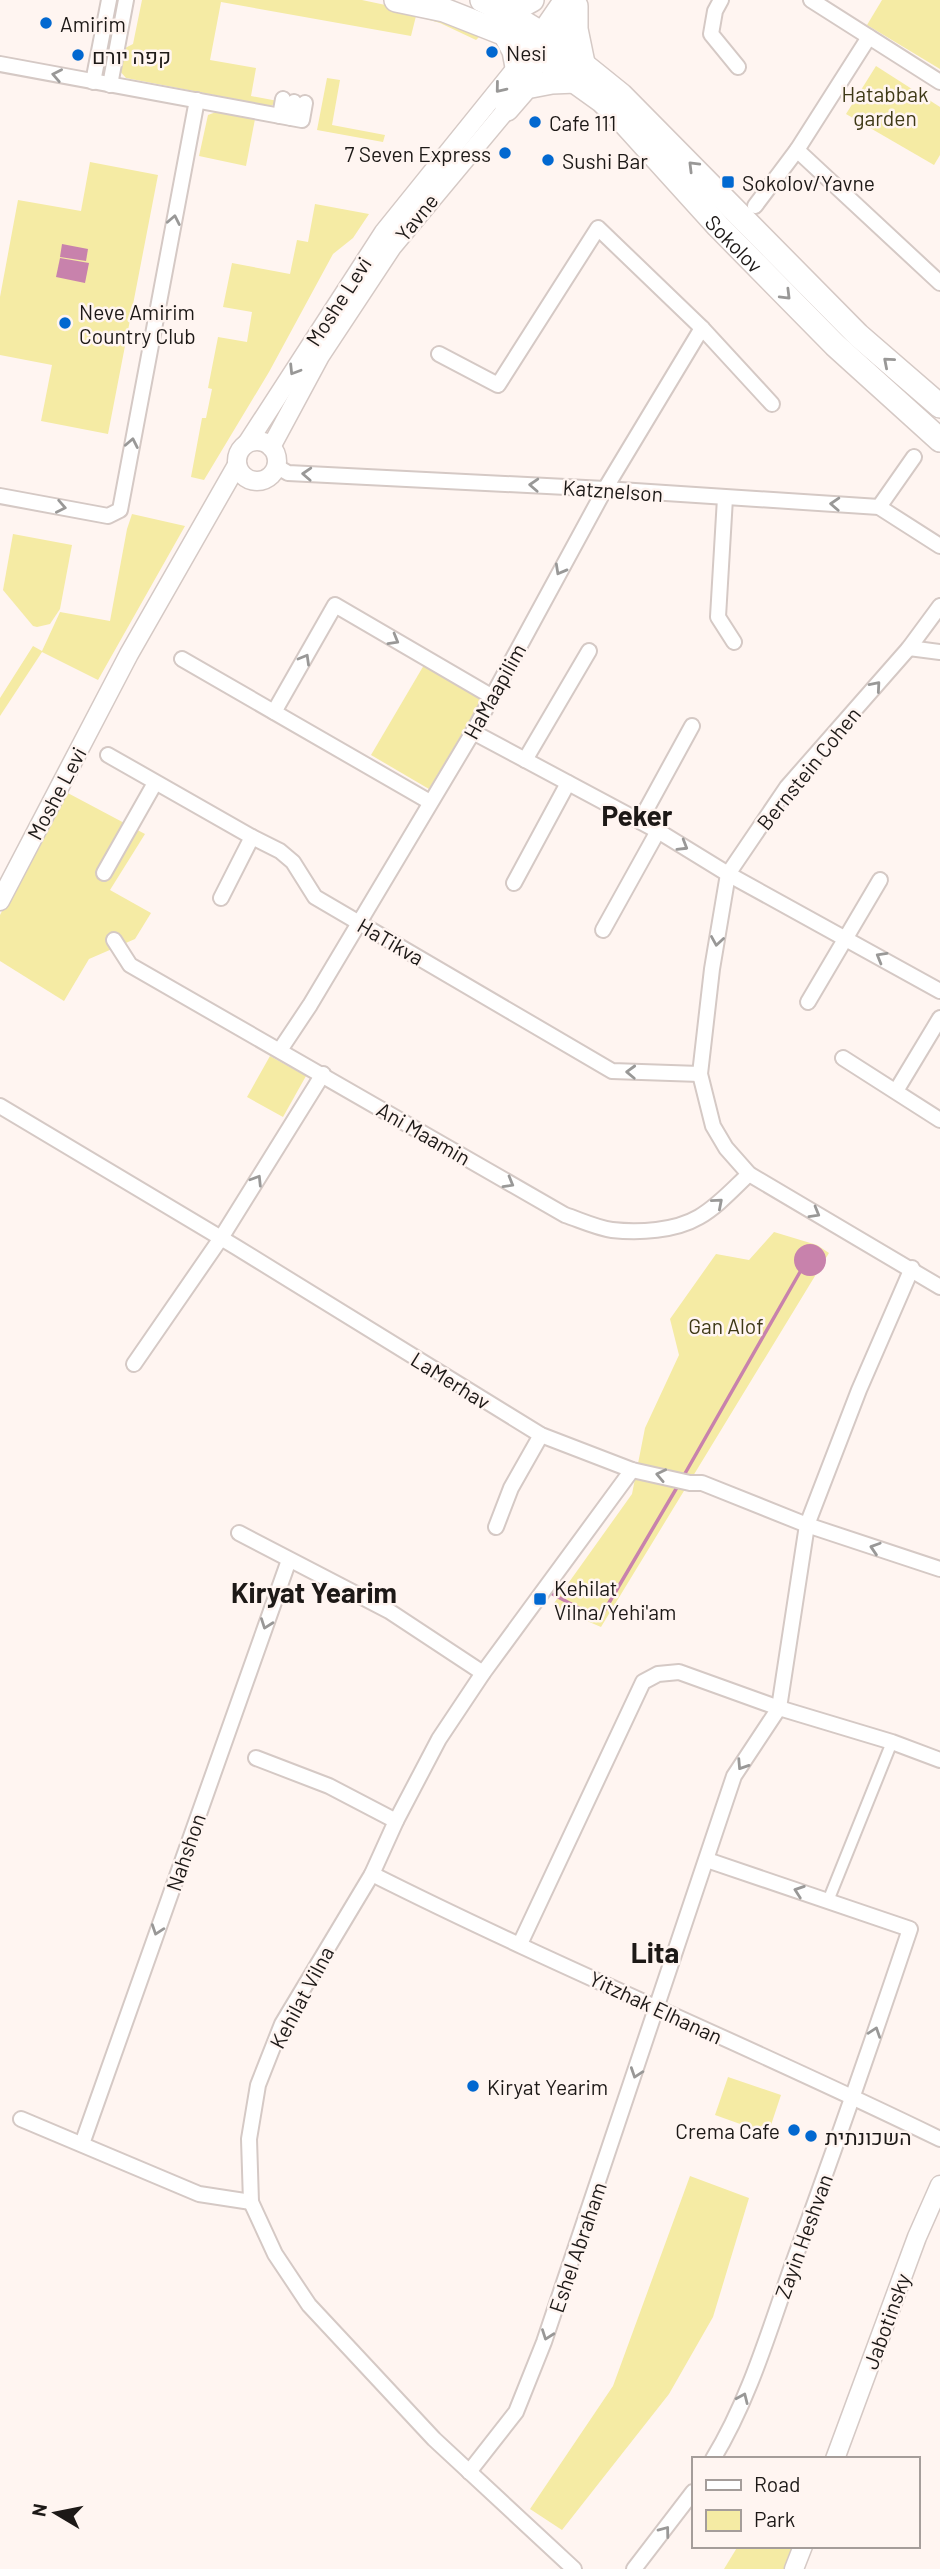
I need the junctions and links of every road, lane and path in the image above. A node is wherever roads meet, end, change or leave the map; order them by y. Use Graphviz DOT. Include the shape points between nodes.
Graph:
graph roads {
  1 [pos="109,0"];
  2 [pos="126,0"];
  3 [pos="396,0"];
  4 [pos="482,0"];
  5 [pos="532,0"];
  6 [pos="721,0"];
  7 [pos="811,0"];
  8 [pos="573,2"];
  9 [pos="506,24"];
  10 [pos="869,37"];
  11 [pos="536,50"];
  12 [pos="0,64"];
  13 [pos="738,66"];
  14 [pos="579,72"];
  15 [pos="93,82"];
  16 [pos="940,82"];
  17 [pos="110,85"];
  18 [pos="197,100"];
  19 [pos="507,109"];
  20 [pos="285,117"];
  21 [pos="797,150"];
  22 [pos="755,206"];
  23 [pos="939,280"];
  24 [pos="702,328"];
  25 [pos="439,354"];
  26 [pos="772,404"];
  27 [pos="940,406"];
  28 [pos="940,440"];
  29 [pos="248,442"];
  30 [pos="271,447"];
  31 [pos="914,457"];
  32 [pos="237,465"];
  33 [pos="276,466"];
  34 [pos="256,481"];
  35 [pos="605,489"];
  36 [pos="0,496"];
  37 [pos="725,498"];
  38 [pos="215,502"];
  39 [pos="879,507"];
  40 [pos="940,546"];
  41 [pos="940,606"];
  42 [pos="734,642"];
  43 [pos="909,649"];
  44 [pos="589,651"];
  45 [pos="940,652"];
  46 [pos="183,659"];
  47 [pos="491,696"];
  48 [pos="274,712"];
  49 [pos="692,726"];
  50 [pos="472,732"];
  51 [pos="108,755"];
  52 [pos="525,760"];
  53 [pos="155,783"];
  54 [pos="568,783"];
  55 [pos="430,802"];
  56 [pos="640,821"];
  57 [pos="658,831"];
  58 [pos="252,837"];
  59 [pos="104,873"];
  60 [pos="728,874"];
  61 [pos="880,880"];
  62 [pos="514,883"];
  63 [pos="221,898"];
  64 [pos="0,901"];
  65 [pos="359,922"];
  66 [pos="603,930"];
  67 [pos="846,937"];
  68 [pos="114,940"];
  69 [pos="940,991"];
  70 [pos="808,1002"];
  71 [pos="940,1018"];
  72 [pos="280,1050"];
  73 [pos="843,1058"];
  74 [pos="323,1074"];
  75 [pos="700,1074"];
  76 [pos="896,1091"];
  77 [pos="0,1106"];
  78 [pos="940,1120"];
  79 [pos="749,1174"];
  80 [pos="221,1238"];
  81 [pos="912,1268"];
  82 [pos="940,1287"];
  83 [pos="134,1364"];
  84 [pos="541,1435"];
  85 [pos="632,1470"];
  86 [pos="807,1525"];
  87 [pos="496,1527"];
  88 [pos="239,1533"];
  89 [pos="289,1559"];
  90 [pos="940,1569"];
  91 [pos="483,1673"];
  92 [pos="779,1708"];
  93 [pos="892,1742"];
  94 [pos="256,1758"];
  95 [pos="940,1760"];
  96 [pos="396,1821"];
  97 [pos="707,1860"];
  98 [pos="372,1874"];
  99 [pos="828,1901"];
  100 [pos="520,1944"];
  101 [pos="658,2008"];
  102 [pos="854,2097"];
  103 [pos="20,2119"];
  104 [pos="940,2139"];
  105 [pos="82,2144"];
  106 [pos="940,2185"];
  107 [pos="251,2202"];
  108 [pos="714,2457"];
  109 [pos="836,2457"];
  110 [pos="469,2472"];
  111 [pos="692,2493"];
  112 [pos="802,2548"];
  113 [pos="574,2569"];
  114 [pos="634,2569"];
  115 [pos="794,2569"];
  1 -- 15 [label="street"];
  2 -- 17 [label="street"];
  3 -- 9 [label="main road"];
  4 -- 9 [label="main road"];
  5 -- 9 [label="main road"];
  6 -- 13 [label="street" via="711,34"];
  7 -- 10 [label="street"];
  8 -- 11 [label="street, Yavne"];
  8 -- 14 [label="main road"];
  9 -- 11 [label="main road, Sokolov"];
  9 -- 11 [label="main road" via="514,51"];
  10 -- 16 [label="street"];
  10 -- 21 [label="street"];
  11 -- 14 [label="main road, Sokolov"];
  11 -- 19 [label="street, Yavne"];
  11 -- 29 [label="street, Moshe Levi, one-way" via="384,232"];
  15 -- 12 [label="street, one-way"];
  14 -- 19 [label="main road" via="526,87"];
  27 -- 14 [label="main road, Sokolov, one-way" via="858,335 621,95"];
  14 -- 28 [label="main road, Sokolov, one-way" via="718,226 835,345"];
  15 -- 17 [label="street"];
  17 -- 18 [label="street"];
  18 -- 20 [label="street"];
  36 -- 18 [label="street, one-way" via="108,516 120,510"];
  19 -- 30 [label="street, Yavne" via="392,247 320,356"];
  20 -- 20 [label="street" via="302,120 294,101"];
  21 -- 22 [label="street"];
  21 -- 23 [label="street"];
  24 -- 25 [label="street" via="598,228 499,385"];
  24 -- 26 [label="street"];
  24 -- 35 [label="street, HaMaapilim"];
  29 -- 30 [label="street" via="260,441"];
  29 -- 32 [label="street" via="239,452"];
  30 -- 33 [label="street"];
  31 -- 39 [label="street"];
  32 -- 34 [label="street" via="244,476"];
  32 -- 38 [label="street, Moshe Levi"];
  33 -- 34 [label="street" via="268,477"];
  35 -- 33 [label="street, Katznelson, one-way" via="288,473"];
  34 -- 38 [label="street"];
  35 -- 37 [label="street, Katznelson"];
  35 -- 47 [label="street, HaMaapilim, one-way"];
  39 -- 37 [label="street, Katznelson, one-way"];
  37 -- 42 [label="street" via="718,617"];
  38 -- 64 [label="street, Moshe Levi" via="129,654"];
  39 -- 40 [label="street, Katznelson"];
  41 -- 43 [label="street, Bernstein Cohen"];
  43 -- 45 [label="street"];
  60 -- 43 [label="street, Bernstein Cohen, one-way" via="787,787"];
  44 -- 52 [label="street"];
  46 -- 48 [label="street"];
  48 -- 47 [label="street, one-way" via="335,605"];
  47 -- 50 [label="street, HaMaapilim"];
  48 -- 55 [label="street"];
  49 -- 56 [label="street"];
  50 -- 52 [label="street"];
  50 -- 55 [label="street, HaMaapilim"];
  51 -- 53 [label="street, HaTikva"];
  52 -- 54 [label="street"];
  53 -- 58 [label="street, HaTikva"];
  53 -- 59 [label="street"];
  54 -- 56 [label="street"];
  54 -- 62 [label="street"];
  55 -- 65 [label="street, HaMaapilim"];
  56 -- 57 [label="street"];
  57 -- 60 [label="street, one-way"];
  57 -- 66 [label="street"];
  58 -- 63 [label="street"];
  58 -- 65 [label="street, HaTikva" via="293,862 314,897"];
  60 -- 67 [label="street"];
  60 -- 75 [label="street, Bernstein Cohen, one-way"];
  61 -- 67 [label="street"];
  65 -- 72 [label="street, HaMaapilim"];
  75 -- 65 [label="street, HaTikva, one-way" via="612,1071"];
  69 -- 67 [label="street, one-way"];
  67 -- 70 [label="street"];
  68 -- 72 [label="street, Ani Maamin" via="130,965"];
  71 -- 76 [label="street"];
  72 -- 74 [label="street, Ani Maamin"];
  73 -- 76 [label="street"];
  74 -- 79 [label="street, Ani Maamin, one-way" via="565,1215 610,1230 642,1231 695,1219"];
  80 -- 74 [label="street, one-way"];
  75 -- 79 [label="street" via="713,1126"];
  76 -- 78 [label="street"];
  77 -- 80 [label="street, LaMerhav"];
  79 -- 81 [label="street, one-way"];
  80 -- 83 [label="street"];
  80 -- 84 [label="street, LaMerhav"];
  81 -- 82 [label="street"];
  81 -- 86 [label="street"];
  84 -- 85 [label="street, LaMerhav"];
  84 -- 87 [label="street" via="511,1488"];
  86 -- 85 [label="street, LaMerhav, one-way" via="702,1483"];
  85 -- 91 [label="street, Kehilat Vilna"];
  90 -- 86 [label="street, LaMerhav, one-way"];
  86 -- 92 [label="street"];
  88 -- 89 [label="street"];
  89 -- 91 [label="street" via="389,1611"];
  89 -- 105 [label="street, Nahshon, one-way"];
  91 -- 96 [label="street, Kehilat Vilna" via="439,1739"];
  92 -- 93 [label="street"];
  92 -- 97 [label="street, Eshel Abraham, one-way" via="734,1776"];
  92 -- 100 [label="street" via="679,1672 643,1682"];
  93 -- 95 [label="street"];
  93 -- 99 [label="street"];
  94 -- 96 [label="street" via="328,1786"];
  96 -- 98 [label="street, Kehilat Vilna"];
  99 -- 97 [label="street, one-way"];
  97 -- 101 [label="street, Eshel Abraham"];
  98 -- 100 [label="street, Yitzhak Elhanan"];
  98 -- 107 [label="street, Kehilat Vilna" via="282,2024 258,2085 249,2139"];
  102 -- 99 [label="street, Zayin Heshvan, one-way" via="910,1929"];
  100 -- 101 [label="street, Yitzhak Elhanan"];
  101 -- 102 [label="street, Yitzhak Elhanan"];
  101 -- 110 [label="street, Eshel Abraham, one-way" via="516,2413"];
  102 -- 104 [label="street, Yitzhak Elhanan"];
  108 -- 102 [label="street, Zayin Heshvan, one-way" via="750,2384"];
  103 -- 105 [label="street"];
  105 -- 107 [label="street" via="199,2194"];
  106 -- 109 [label="street, Jabotinsky"];
  107 -- 110 [label="street, Kehilat Vilna" via="275,2254 309,2305"];
  110 -- 113 [label="street, Kehilat Vilna"];
  114 -- 111 [label="street, one-way"];
  112 -- 115 [label="street"];
}
